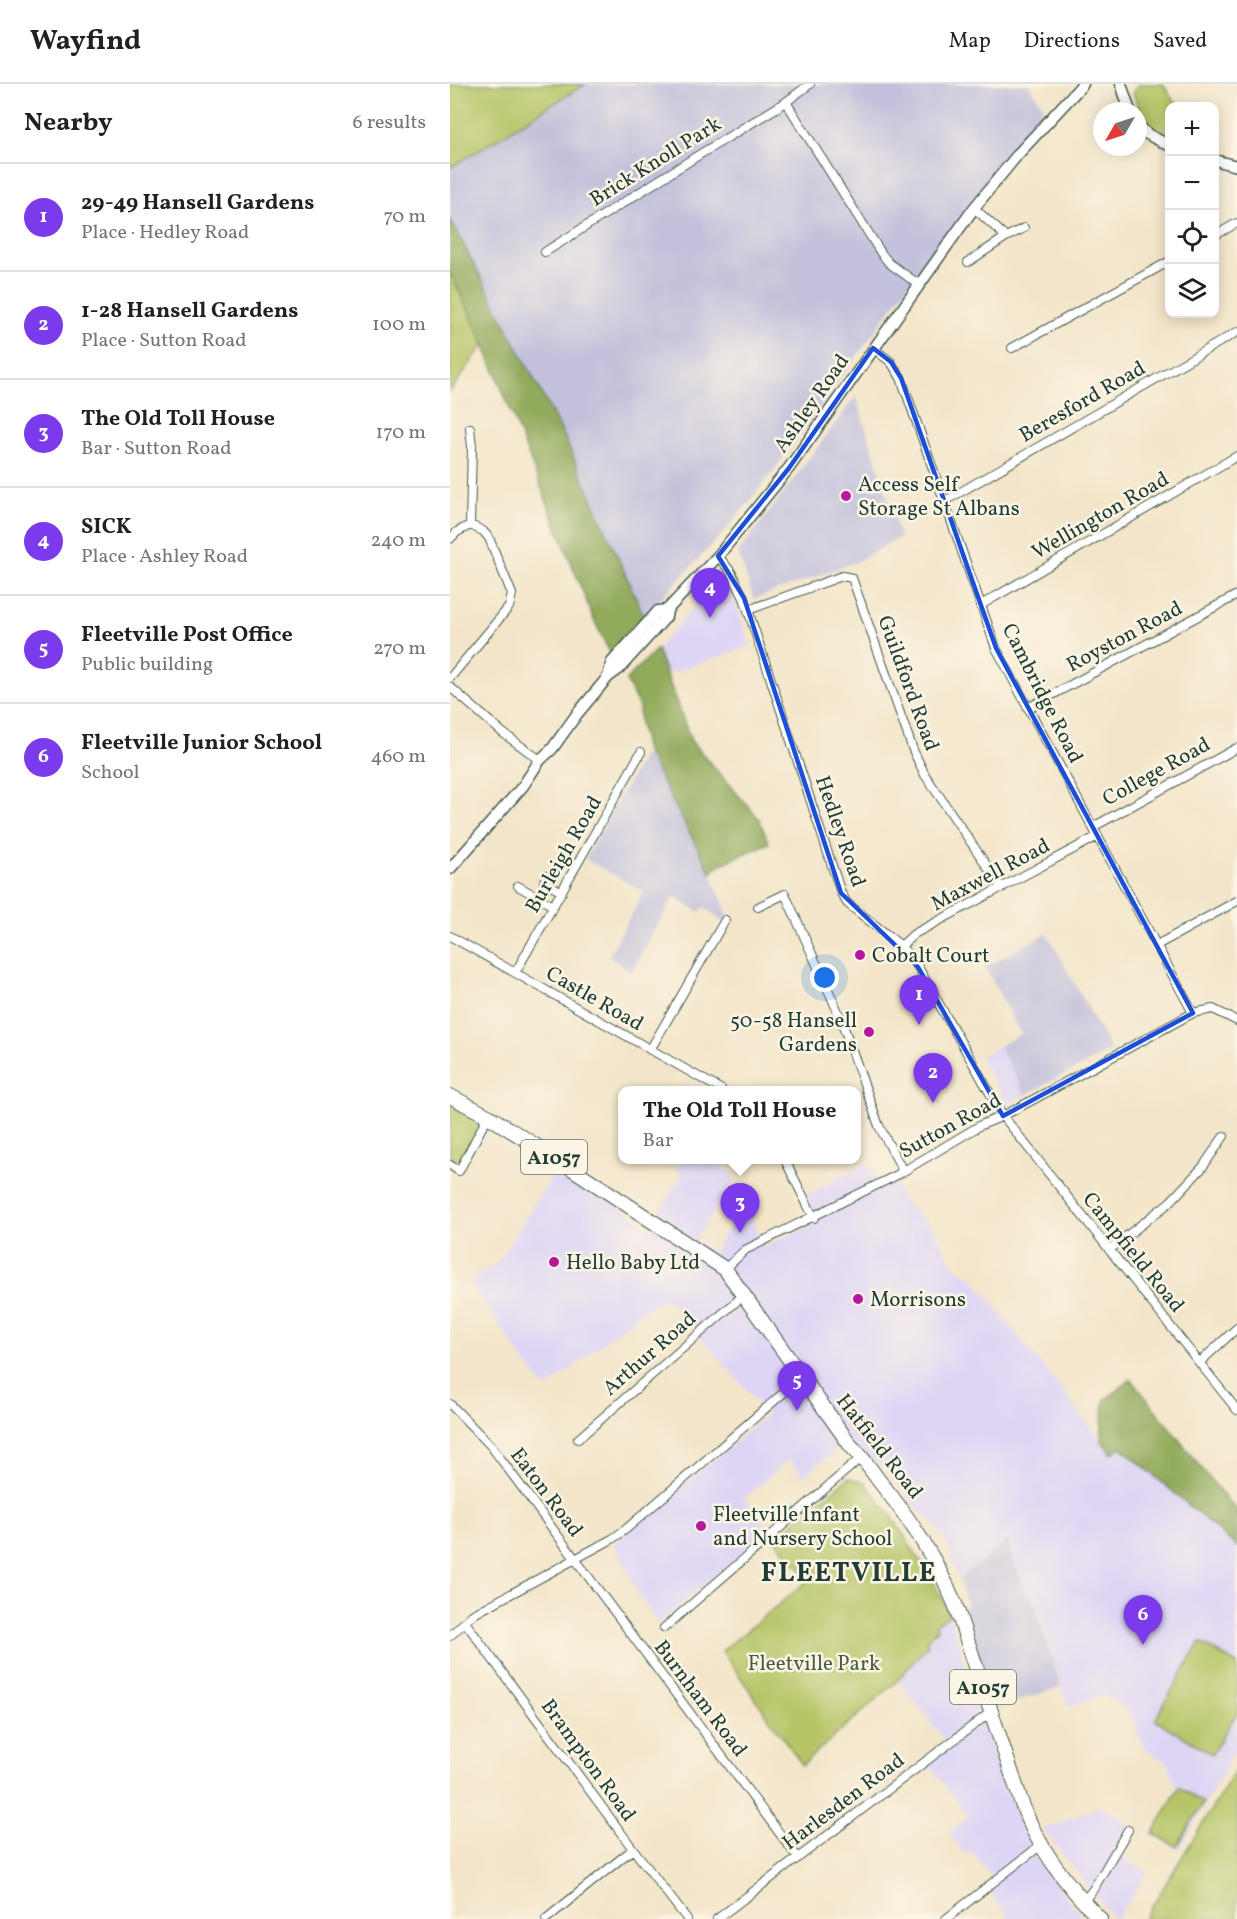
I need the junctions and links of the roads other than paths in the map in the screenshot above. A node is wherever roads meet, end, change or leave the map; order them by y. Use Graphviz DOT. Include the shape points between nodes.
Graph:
graph roads {
  1 [pos="810,84"];
  2 [pos="1083,84"];
  3 [pos="1120,84"];
  4 [pos="786,102"];
  5 [pos="1127,102"];
  6 [pos="1147,134"];
  7 [pos="1165,143"];
  8 [pos="1219,161"];
  9 [pos="1237,166"];
  10 [pos="974,208"];
  11 [pos="1237,223"];
  12 [pos="1024,228"];
  13 [pos="1219,234"];
  14 [pos="1005,237"];
  15 [pos="545,252"];
  16 [pos="968,262"];
  17 [pos="1165,264"];
  18 [pos="918,284"];
  19 [pos="1237,332"];
  20 [pos="873,348"];
  21 [pos="1012,348"];
  22 [pos="470,428"];
  23 [pos="1237,456"];
  24 [pos="945,501"];
  25 [pos="470,525"];
  26 [pos="450,539"];
  27 [pos="718,556"];
  28 [pos="1237,595"];
  29 [pos="981,605"];
  30 [pos="748,610"];
  31 [pos="450,678"];
  32 [pos="450,687"];
  33 [pos="1028,708"];
  34 [pos="1237,748"];
  35 [pos="641,752"];
  36 [pos="540,760"];
  37 [pos="1093,826"];
  38 [pos="1098,836"];
  39 [pos="450,869"];
  40 [pos="547,876"];
  41 [pos="518,886"];
  42 [pos="1002,888"];
  43 [pos="562,892"];
  44 [pos="1237,901"];
  45 [pos="553,906"];
  46 [pos="758,907"];
  47 [pos="725,920"];
  48 [pos="450,936"];
  49 [pos="1157,945"];
  50 [pos="901,946"];
  51 [pos="515,973"];
  52 [pos="1193,1013"];
  53 [pos="1237,1021"];
  54 [pos="650,1050"];
  55 [pos="715,1086"];
  56 [pos="450,1096"];
  57 [pos="488,1116"];
  58 [pos="1003,1116"];
  59 [pos="1224,1136"];
  60 [pos="787,1164"];
  61 [pos="450,1165"];
  62 [pos="903,1171"];
  63 [pos="814,1218"];
  64 [pos="1109,1250"];
  65 [pos="725,1269"];
  66 [pos="745,1294"];
  67 [pos="1237,1328"];
  68 [pos="1200,1362"];
  69 [pos="803,1376"];
  70 [pos="450,1404"];
  71 [pos="1237,1410"];
  72 [pos="578,1439"];
  73 [pos="863,1456"];
  74 [pos="575,1560"];
  75 [pos="465,1622"];
  76 [pos="664,1628"];
  77 [pos="450,1636"];
  78 [pos="991,1712"];
  79 [pos="1128,1830"];
  80 [pos="1041,1845"];
  81 [pos="633,1849"];
  82 [pos="798,1858"];
  83 [pos="1083,1902"];
  84 [pos="546,1919"];
  85 [pos="687,1919"];
  86 [pos="717,1919"];
  87 [pos="946,1919"];
  88 [pos="1100,1919"];
  1 -- 4 [label="street, Brick Knoll Park"];
  2 -- 10 [label="street, Ashley Road" via="1018,153"];
  3 -- 5 [label="street"];
  4 -- 15 [label="street, Brick Knoll Park"];
  4 -- 18 [label="street" via="881,253"];
  6 -- 7 [label="street"];
  8 -- 9 [label="street"];
  10 -- 14 [label="street"];
  10 -- 18 [label="street, Ashley Road"];
  11 -- 13 [label="street"];
  12 -- 14 [label="street"];
  14 -- 16 [label="street"];
  17 -- 21 [label="street"];
  18 -- 20 [label="street, Ashley Road"];
  19 -- 24 [label="street, Beresford Road"];
  20 -- 24 [label="street, Cambridge Road" via="897,370"];
  20 -- 27 [label="street, Ashley Road" via="789,468"];
  22 -- 25 [label="street"];
  23 -- 29 [label="street, Wellington Road"];
  24 -- 29 [label="street, Cambridge Road"];
  25 -- 26 [label="street"];
  25 -- 31 [label="street" via="489,538 512,594 509,607"];
  27 -- 30 [label="street, Hedley Road" via="738,583"];
  27 -- 36 [label="street, Ashley Road" via="667,610 666,617 639,639 619,669 608,677"];
  28 -- 33 [label="street, Royston Road"];
  29 -- 33 [label="street, Cambridge Road" via="996,648"];
  30 -- 42 [label="street, Guildford Road" via="842,576 852,578 925,776"];
  30 -- 50 [label="street, Hedley Road" via="841,893 847,903"];
  32 -- 36 [label="street"];
  33 -- 37 [label="street, Cambridge Road"];
  34 -- 37 [label="street, College Road"];
  35 -- 43 [label="street, Burleigh Road"];
  36 -- 39 [label="street, Ashley Road" via="523,786"];
  37 -- 38 [label="street, Cambridge Road"];
  38 -- 42 [label="street, Maxwell Road"];
  38 -- 49 [label="street, Cambridge Road"];
  40 -- 43 [label="street" via="544,882"];
  41 -- 45 [label="street"];
  42 -- 50 [label="street, Maxwell Road" via="914,934"];
  43 -- 45 [label="street, Burleigh Road"];
  44 -- 49 [label="street"];
  45 -- 51 [label="street, Burleigh Road"];
  46 -- 62 [label="street" via="785,894 839,1014 879,1126"];
  47 -- 54 [label="street"];
  48 -- 51 [label="street, Castle Road"];
  49 -- 52 [label="street, Cambridge Road"];
  50 -- 58 [label="street, Hedley Road" via="925,978"];
  51 -- 54 [label="street, Castle Road"];
  52 -- 53 [label="street" via="1213,1009"];
  52 -- 58 [label="street, Sutton Road"];
  54 -- 55 [label="street, Castle Road"];
  56 -- 57 [label="main road, Hatfield Road / A1057"];
  57 -- 61 [label="street" via="459,1171"];
  57 -- 65 [label="main road, Hatfield Road / A1057"];
  58 -- 62 [label="street, Sutton Road"];
  58 -- 64 [label="street, Campfield Road"];
  59 -- 64 [label="street" via="1202,1168 1170,1202"];
  60 -- 63 [label="street"];
  62 -- 63 [label="street, Sutton Road"];
  63 -- 65 [label="street, Sutton Road" via="745,1251"];
  64 -- 68 [label="street, Campfield Road"];
  65 -- 66 [label="main road, Hatfield Road / A1057"];
  66 -- 69 [label="main road, Hatfield Road / A1057"];
  66 -- 72 [label="street, Arthur Road"];
  67 -- 68 [label="street"];
  68 -- 71 [label="street, Campfield Road"];
  69 -- 73 [label="main road, Hatfield Road / A1057" via="851,1446"];
  69 -- 74 [label="street" via="626,1530"];
  70 -- 74 [label="street, Eaton Road" via="491,1446"];
  73 -- 76 [label="street"];
  73 -- 78 [label="main road, Hatfield Road / A1057" via="940,1568"];
  74 -- 75 [label="street"];
  74 -- 82 [label="street, Burnham Road"];
  75 -- 77 [label="street"];
  75 -- 81 [label="street, Brampton Road"];
  78 -- 80 [label="main road, Hatfield Road / A1057" via="1028,1819"];
  78 -- 82 [label="street, Harlesden Road"];
  79 -- 83 [label="street"];
  80 -- 83 [label="main road, Hatfield Road / A1057"];
  80 -- 87 [label="street"];
  81 -- 84 [label="street"];
  81 -- 85 [label="street, Brampton Road"];
  82 -- 86 [label="street, Harlesden Road"];
  83 -- 88 [label="main road, Hatfield Road / A1057"];
}
